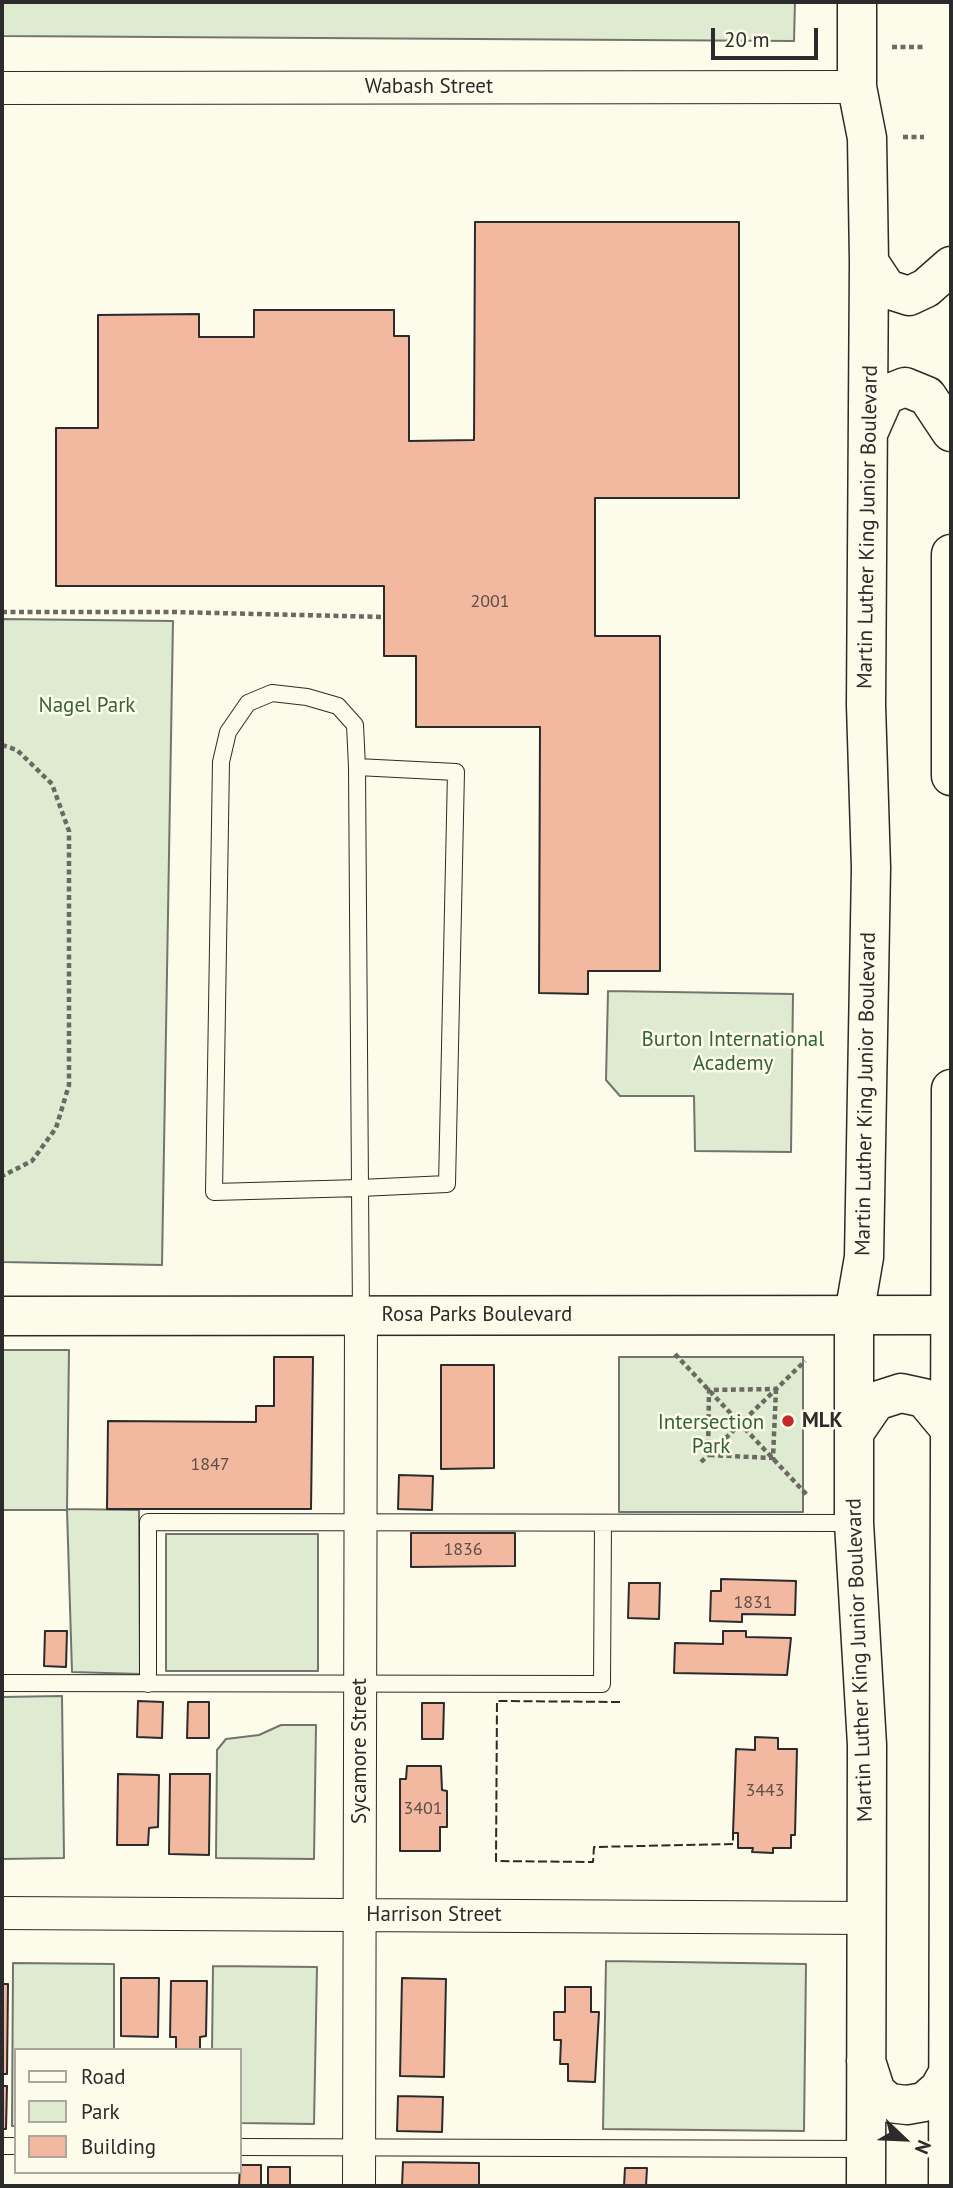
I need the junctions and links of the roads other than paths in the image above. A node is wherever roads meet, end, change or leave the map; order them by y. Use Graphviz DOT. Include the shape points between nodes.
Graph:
graph roads {
  1 [pos="857,2"];
  2 [pos="857,87"];
  3 [pos="2,88"];
  4 [pos="869,262"];
  5 [pos="951,266"];
  6 [pos="870,429"];
  7 [pos="951,432"];
  8 [pos="951,554"];
  9 [pos="357,767"];
  10 [pos="951,776"];
  11 [pos="951,1089"];
  12 [pos="360,1188"];
  13 [pos="2,1315"];
  14 [pos="361,1315"];
  15 [pos="854,1315"];
  16 [pos="951,1315"];
  17 [pos="949,1428"];
  18 [pos="854,1433"];
  19 [pos="360,1522"];
  20 [pos="603,1523"];
  21 [pos="854,1523"];
  22 [pos="2,1683"];
  23 [pos="148,1684"];
  24 [pos="360,1685"];
  25 [pos="2,1913"];
  26 [pos="359,1915"];
  27 [pos="867,1918"];
  28 [pos="950,1920"];
  29 [pos="866,2061"];
  30 [pos="948,2073"];
  31 [pos="950,2142"];
  32 [pos="242,2147"];
  33 [pos="359,2147"];
  34 [pos="865,2168"];
  35 [pos="359,2186"];
  36 [pos="948,2186"];
  1 -- 2 [label="main road, Martin Luther King Junior Boulevard"];
  2 -- 3 [label="street, Wabash Street"];
  2 -- 4 [label="main road, Martin Luther King Junior Boulevard" via="867,138"];
  4 -- 5 [label="main road" via="887,289 909,296"];
  4 -- 6 [label="main road, Martin Luther King Junior Boulevard"];
  6 -- 7 [label="main road" via="885,395 905,387 927,396"];
  6 -- 15 [label="main road, Martin Luther King Junior Boulevard" via="866,705 870,938 864,1257"];
  8 -- 10 [label="main road"];
  9 -- 12 [label="lane"];
  9 -- 12 [label="lane" via="456,772 447,1184"];
  9 -- 12 [label="lane" via="355,725 338,706 307,697 272,693 248,703 228,732 221,762 214,1192"];
  11 -- 16 [label="main road"];
  12 -- 14 [label="lane"];
  13 -- 14 [label="main road, Rosa Parks Boulevard"];
  14 -- 15 [label="main road, Rosa Parks Boulevard"];
  14 -- 19 [label="street, Sycamore Street"];
  15 -- 16 [label="main road, Rosa Parks Boulevard"];
  15 -- 18 [label="main road, Martin Luther King Junior Boulevard"];
  16 -- 17 [label="main road"];
  17 -- 18 [label="main road" via="924,1398 901,1393 876,1401"];
  17 -- 28 [label="main road"];
  18 -- 21 [label="main road, Martin Luther King Junior Boulevard"];
  19 -- 20 [label="lane"];
  19 -- 23 [label="lane" via="148,1522"];
  19 -- 24 [label="street, Sycamore Street"];
  20 -- 21 [label="lane"];
  20 -- 24 [label="lane" via="602,1684"];
  21 -- 27 [label="main road, Martin Luther King Junior Boulevard" via="867,1745"];
  22 -- 23 [label="lane"];
  23 -- 24 [label="lane"];
  24 -- 26 [label="street, Sycamore Street"];
  25 -- 26 [label="street, Harrison Street"];
  26 -- 27 [label="street, Harrison Street"];
  26 -- 33 [label="street, Sycamore Street"];
  27 -- 29 [label="main road, Martin Luther King Junior Boulevard"];
  28 -- 30 [label="main road"];
  29 -- 30 [label="main road" via="876,2092 889,2103 924,2102 939,2090"];
  29 -- 34 [label="main road, Martin Luther King Junior Boulevard"];
  30 -- 31 [label="main road"];
  31 -- 36 [label="main road"];
  32 -- 33 [label="lane"];
  33 -- 34 [label="lane"];
  33 -- 35 [label="street, Sycamore Street"];
}
